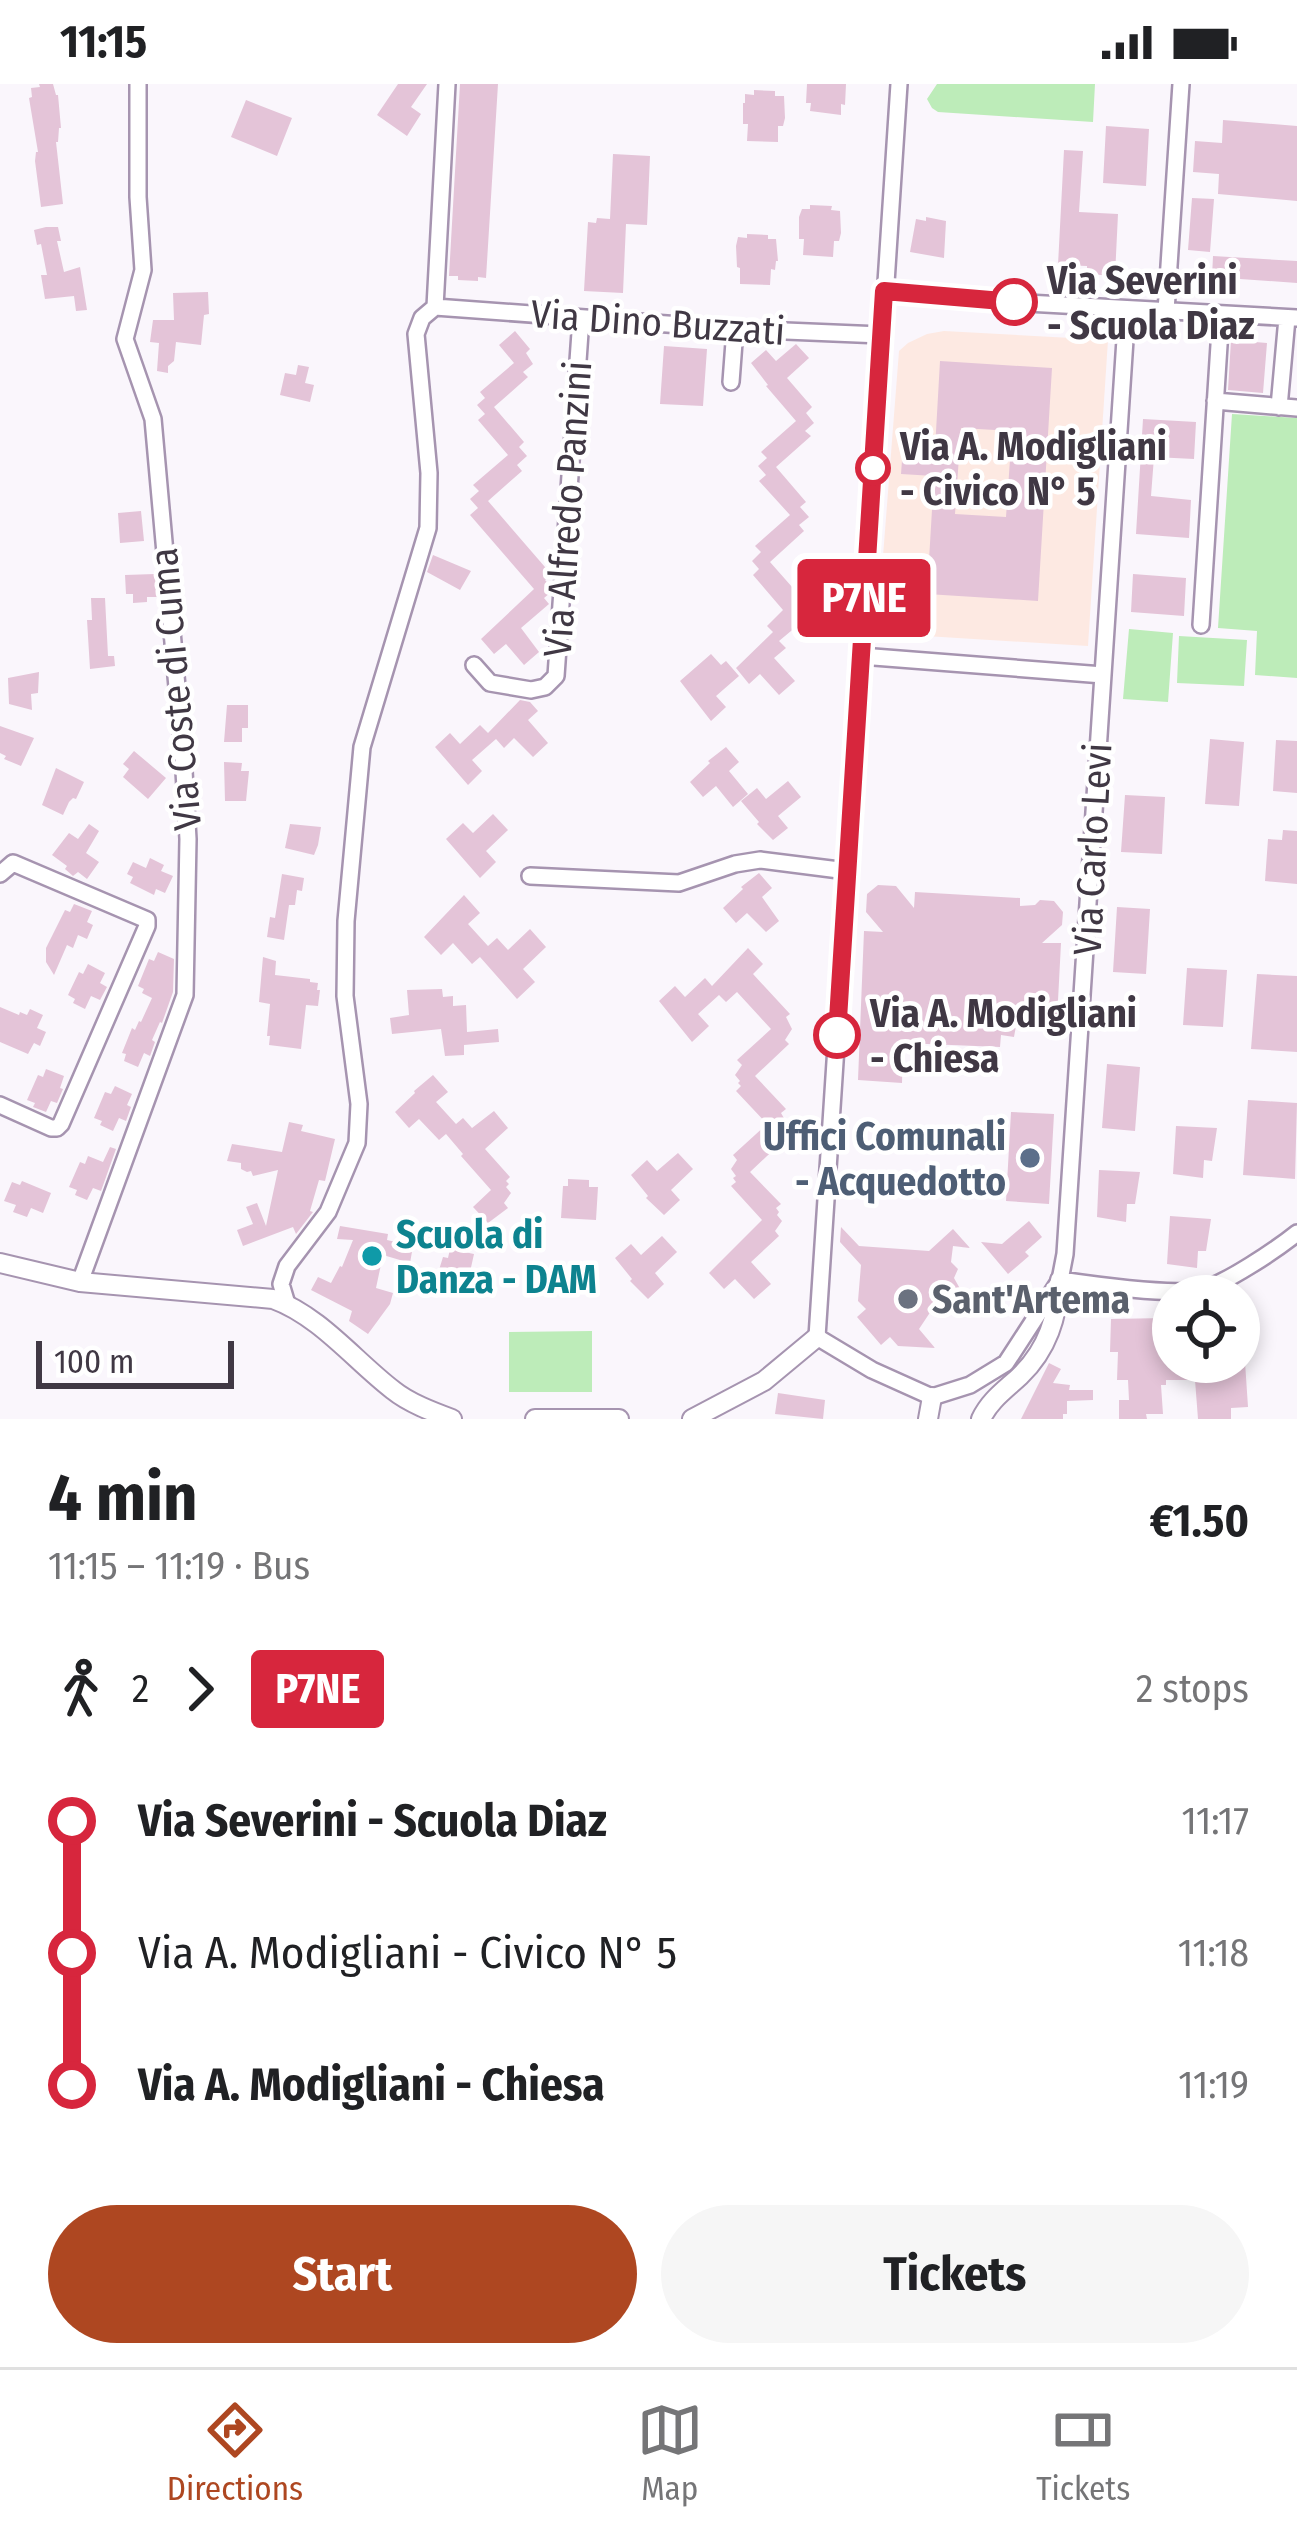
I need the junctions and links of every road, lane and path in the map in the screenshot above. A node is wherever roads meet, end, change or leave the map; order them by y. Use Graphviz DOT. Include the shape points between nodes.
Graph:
graph roads {
  1 [pos="138,84"];
  2 [pos="447,84"];
  3 [pos="898,84"];
  4 [pos="1181,84"];
  5 [pos="884,291"];
  6 [pos="435,307"];
  7 [pos="1127,310"];
  8 [pos="1166,311"];
  9 [pos="1221,314"];
  10 [pos="581,318"];
  11 [pos="1292,318"];
  12 [pos="735,329"];
  13 [pos="881,335"];
  14 [pos="731,382"];
  15 [pos="1215,401"];
  16 [pos="1279,406"];
  17 [pos="1297,408"];
  18 [pos="1201,625"];
  19 [pos="861,656"];
  20 [pos="474,665"];
  21 [pos="1102,675"];
  22 [pos="847,871"];
  23 [pos="0,874"];
  24 [pos="530,876"];
  25 [pos="0,1105"];
  26 [pos="1297,1233"];
  27 [pos="0,1263"];
  28 [pos="1060,1280"];
  29 [pos="80,1282"];
  30 [pos="287,1304"];
  31 [pos="817,1337"];
  32 [pos="932,1397"];
  33 [pos="449,1418"];
  34 [pos="535,1419"];
  35 [pos="619,1419"];
  36 [pos="692,1419"];
  37 [pos="928,1419"];
  38 [pos="981,1419"];
  1 -- 29 [label="street, Via Coste di Cuma" via="143,270 125,339 153,418 188,839 185,995"];
  2 -- 6 [label="street"];
  3 -- 5 [label="street"];
  4 -- 8 [label="street"];
  5 -- 7 [label="street"];
  5 -- 13 [label="street"];
  6 -- 10 [label="street, Via Dino Buzzati"];
  6 -- 30 [label="street" via="416,334 428,528 362,747 352,835 345,996 357,1143 328,1212 287,1267"];
  7 -- 8 [label="street"];
  7 -- 21 [label="street, Via Carlo Levi"];
  8 -- 9 [label="street"];
  9 -- 11 [label="street"];
  9 -- 15 [label="street"];
  10 -- 12 [label="street, Via Dino Buzzati"];
  10 -- 20 [label="street, Via Alfredo Panzini" via="556,676 531,690 490,683"];
  11 -- 16 [label="street"];
  12 -- 13 [label="street, Via Dino Buzzati"];
  12 -- 14 [label="street"];
  13 -- 19 [label="street"];
  15 -- 16 [label="street"];
  15 -- 18 [label="street"];
  16 -- 17 [label="street"];
  19 -- 21 [label="street"];
  19 -- 22 [label="street"];
  21 -- 28 [label="street, Via Carlo Levi"];
  22 -- 24 [label="street" via="760,860 679,884"];
  22 -- 31 [label="street"];
  23 -- 25 [label="street" via="13,863 147,920 61,1124 51,1128"];
  26 -- 28 [label="street" via="1203,1289"];
  27 -- 29 [label="street"];
  28 -- 32 [label="street, Via Carlo Levi" via="1006,1363"];
  28 -- 38 [label="street" via="1041,1350"];
  29 -- 30 [label="street"];
  30 -- 33 [label="street" via="398,1394"];
  31 -- 32 [label="street"];
  31 -- 36 [label="street" via="764,1381"];
  32 -- 37 [label="street"];
  34 -- 35 [label="street"];
}
